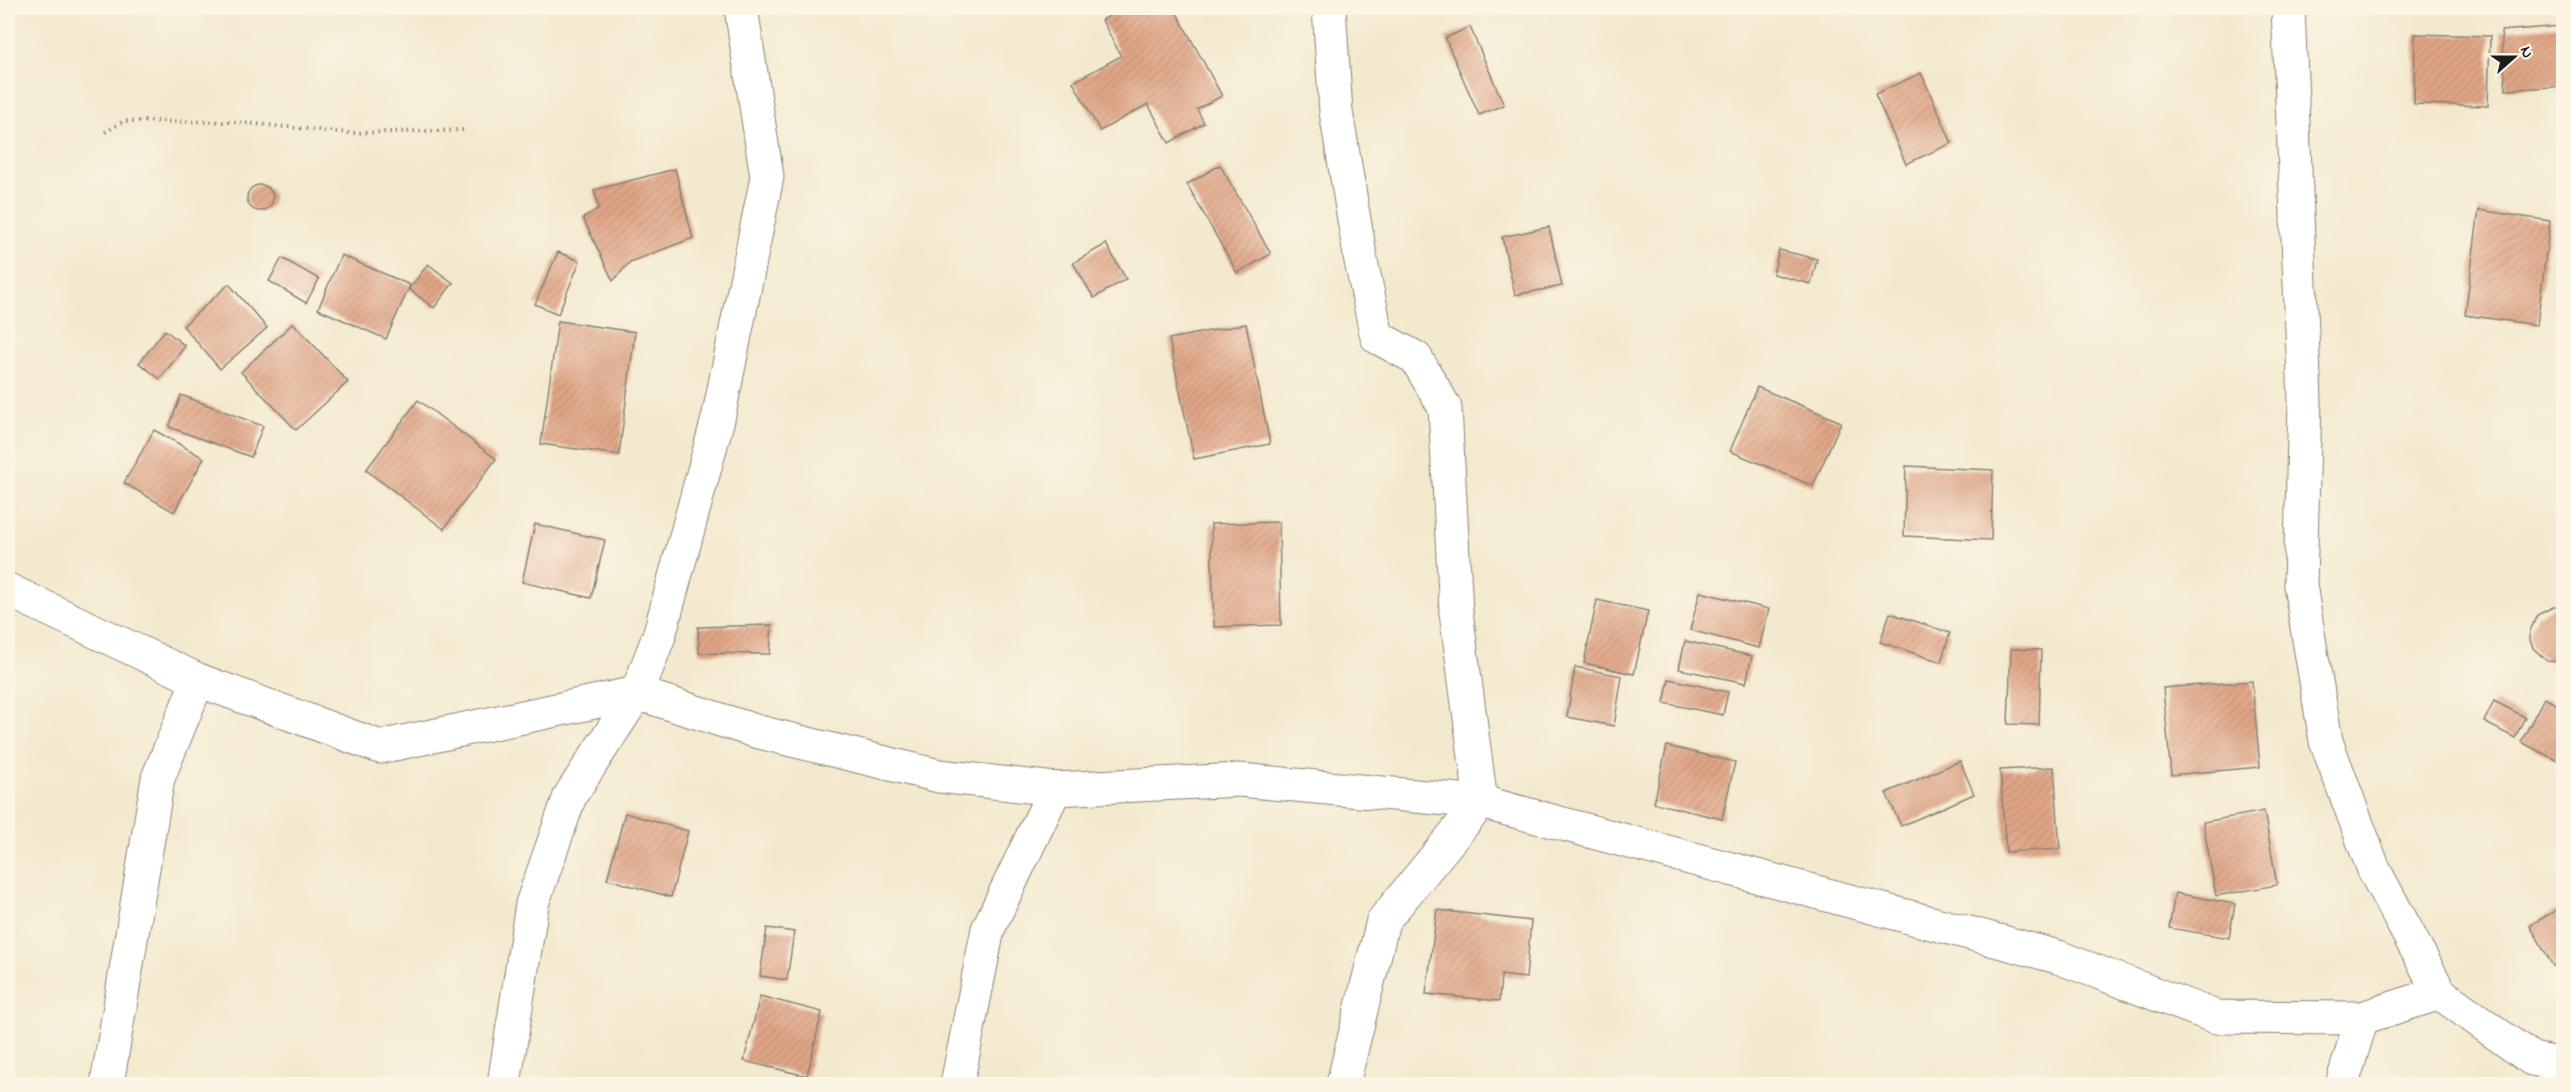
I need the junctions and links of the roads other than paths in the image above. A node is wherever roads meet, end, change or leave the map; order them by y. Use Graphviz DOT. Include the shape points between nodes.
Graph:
graph roads {
  1 [pos="741,8"];
  2 [pos="1329,8"];
  3 [pos="2288,8"];
  4 [pos="8,590"];
  5 [pos="198,681"];
  6 [pos="637,693"];
  7 [pos="1056,789"];
  8 [pos="1481,802"];
  9 [pos="2440,993"];
  10 [pos="2362,1018"];
  11 [pos="2548,1062"];
  12 [pos="107,1084"];
  13 [pos="504,1084"];
  14 [pos="957,1084"];
  15 [pos="1343,1084"];
  16 [pos="2342,1084"];
  17 [pos="2560,1084"];
  1 -- 6 [label="street" via="766,177 718,419 659,636"];
  2 -- 8 [label="street" via="1336,112 1377,337 1416,358 1445,408 1456,612"];
  3 -- 9 [label="street" via="2305,400 2300,585 2326,741 2374,870"];
  4 -- 5 [label="street"];
  5 -- 6 [label="street" via="380,747"];
  5 -- 12 [label="street" via="158,778"];
  6 -- 7 [label="street" via="755,731 939,776"];
  6 -- 13 [label="street" via="570,796 532,904"];
  7 -- 8 [label="street" via="1240,780"];
  7 -- 14 [label="street" via="988,929"];
  8 -- 10 [label="street" via="2058,957 2216,1017"];
  8 -- 15 [label="street" via="1383,921"];
  9 -- 10 [label="street"];
  9 -- 11 [label="street"];
  10 -- 16 [label="street"];
  11 -- 17 [label="street"];
}
